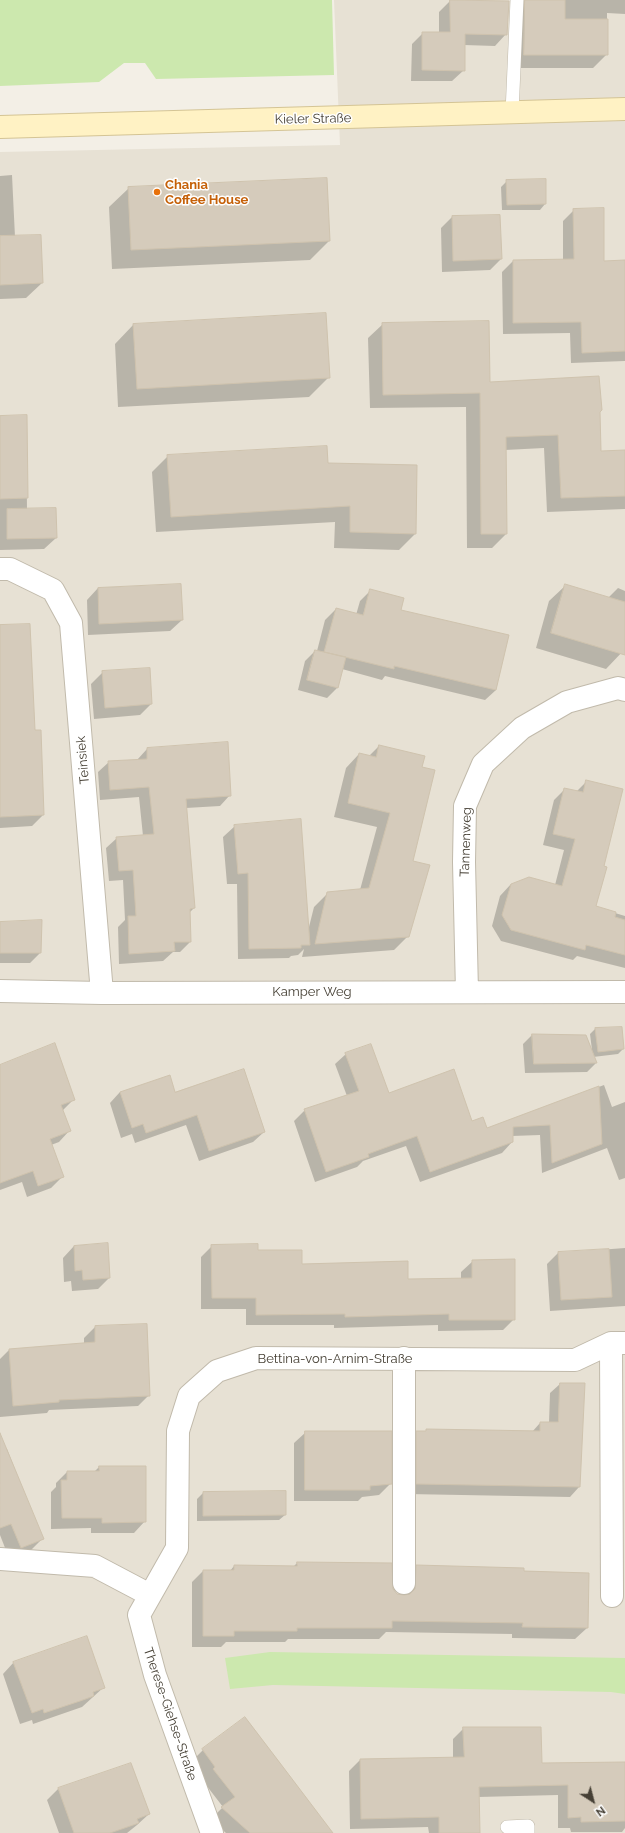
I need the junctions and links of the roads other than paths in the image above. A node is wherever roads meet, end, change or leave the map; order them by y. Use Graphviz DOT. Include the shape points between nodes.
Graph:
graph roads {
  1 [pos="517,0"];
  2 [pos="625,109"];
  3 [pos="512,113"];
  4 [pos="0,126"];
  5 [pos="0,569"];
  6 [pos="625,690"];
  7 [pos="0,991"];
  8 [pos="467,992"];
  9 [pos="625,992"];
  10 [pos="102,993"];
  11 [pos="618,1343"];
  12 [pos="404,1358"];
  13 [pos="0,1559"];
  14 [pos="404,1583"];
  15 [pos="150,1595"];
  16 [pos="612,1596"];
  17 [pos="507,1827"];
  18 [pos="212,1833"];
  19 [pos="528,1833"];
  1 -- 3 [label="lane"];
  2 -- 3 [label="main road, Kieler Straße"];
  3 -- 4 [label="main road, Kieler Straße"];
  5 -- 10 [label="street, Teinsiek" via="10,569 53,590 71,623"];
  6 -- 8 [label="street, Tannenweg" via="618,688 567,702 522,728 483,764 465,806"];
  7 -- 10 [label="street, Kamper Weg"];
  8 -- 9 [label="street, Kamper Weg"];
  8 -- 10 [label="street, Kamper Weg"];
  11 -- 12 [label="street, Bettina-von-Arnim-Straße" via="575,1360"];
  11 -- 16 [label="street"];
  12 -- 14 [label="street"];
  12 -- 15 [label="street, Bettina-von-Arnim-Straße" via="256,1358 217,1370 190,1396 178,1431 177,1548"];
  13 -- 15 [label="street" via="95,1566"];
  15 -- 18 [label="street, Therese-Giehse-Straße" via="139,1615 175,1734"];
  17 -- 19 [label="lane" via="528,1826"];
}
